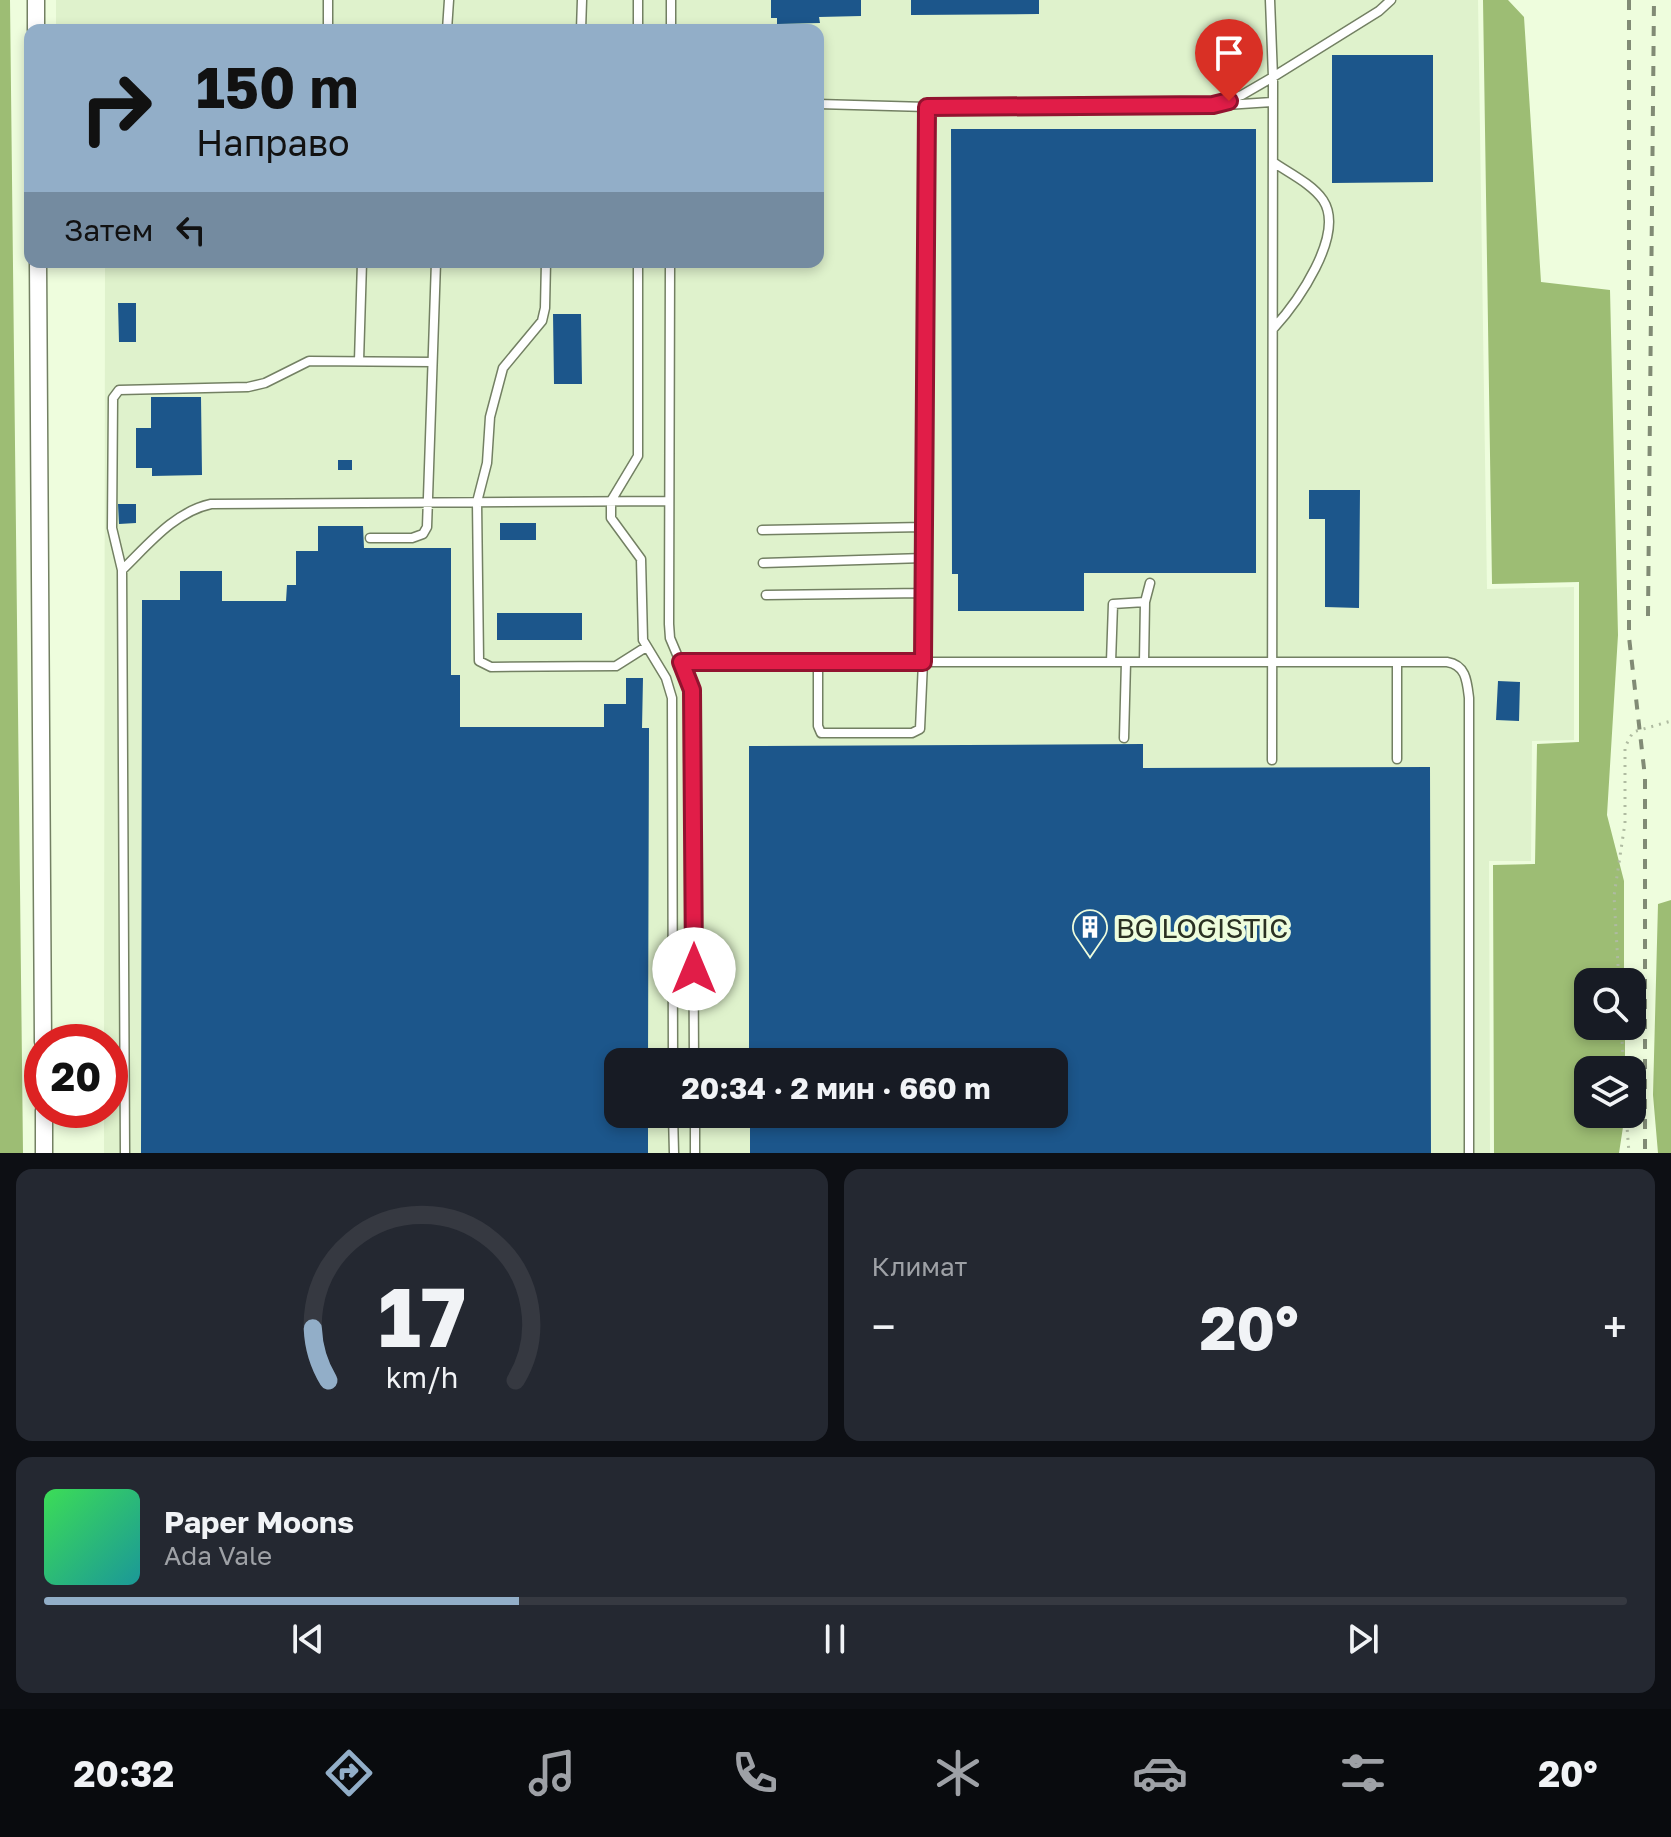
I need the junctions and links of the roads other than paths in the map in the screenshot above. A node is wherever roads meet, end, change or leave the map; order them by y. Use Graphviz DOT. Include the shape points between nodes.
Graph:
graph roads {
  1 [pos="36,0"];
  2 [pos="328,0"];
  3 [pos="449,0"];
  4 [pos="582,0"];
  5 [pos="638,0"];
  6 [pos="671,0"];
  7 [pos="1270,0"];
  8 [pos="1391,0"];
  9 [pos="36,24"];
  10 [pos="328,24"];
  11 [pos="447,24"];
  12 [pos="581,24"];
  13 [pos="638,24"];
  14 [pos="671,24"];
  15 [pos="1273,77"];
  16 [pos="1273,102"];
  17 [pos="824,104"];
  18 [pos="1213,105"];
  19 [pos="927,107"];
  20 [pos="1273,162"];
  21 [pos="38,268"];
  22 [pos="362,268"];
  23 [pos="436,268"];
  24 [pos="546,268"];
  25 [pos="638,268"];
  26 [pos="670,268"];
  27 [pos="1273,329"];
  28 [pos="359,361"];
  29 [pos="432,362"];
  30 [pos="611,501"];
  31 [pos="669,501"];
  32 [pos="477,502"];
  33 [pos="427,503"];
  34 [pos="924,527"];
  35 [pos="762,530"];
  36 [pos="370,538"];
  37 [pos="924,558"];
  38 [pos="763,563"];
  39 [pos="122,570"];
  40 [pos="1150,583"];
  41 [pos="924,593"];
  42 [pos="766,595"];
  43 [pos="1145,602"];
  44 [pos="646,647"];
  45 [pos="681,662"];
  46 [pos="818,662"];
  47 [pos="923,662"];
  48 [pos="1111,662"];
  49 [pos="1126,662"];
  50 [pos="1144,662"];
  51 [pos="1273,662"];
  52 [pos="1397,662"];
  53 [pos="1124,738"];
  54 [pos="1397,759"];
  55 [pos="1272,760"];
  56 [pos="43,1024"];
  57 [pos="673,1048"];
  58 [pos="694,1048"];
  59 [pos="44,1128"];
  60 [pos="673,1128"];
  61 [pos="695,1128"];
  62 [pos="44,1153"];
  63 [pos="125,1153"];
  64 [pos="674,1153"];
  65 [pos="695,1153"];
  66 [pos="1469,1153"];
  1 -- 9 [label="street"];
  2 -- 10 [label="lane"];
  3 -- 11 [label="lane"];
  4 -- 12 [label="lane"];
  5 -- 13 [label="lane"];
  6 -- 14 [label="lane"];
  7 -- 15 [label="lane"];
  8 -- 15 [label="lane"];
  15 -- 16 [label="lane"];
  15 -- 18 [label="lane"];
  16 -- 18 [label="lane"];
  16 -- 20 [label="lane"];
  17 -- 19 [label="lane"];
  18 -- 19 [label="lane"];
  19 -- 34 [label="lane"];
  20 -- 27 [label="lane"];
  20 -- 27 [label="lane" via="1325,202 1329,229 1306,284"];
  21 -- 56 [label="street"];
  22 -- 28 [label="lane"];
  23 -- 29 [label="lane"];
  24 -- 32 [label="lane" via="542,321 503,368 495,392"];
  25 -- 30 [label="lane" via="638,456"];
  26 -- 31 [label="lane"];
  27 -- 51 [label="lane"];
  28 -- 29 [label="lane"];
  28 -- 39 [label="lane" via="309,361 248,387 116,392 112,528"];
  29 -- 33 [label="lane"];
  30 -- 31 [label="lane"];
  30 -- 32 [label="lane"];
  30 -- 44 [label="lane" via="613,522 641,559"];
  31 -- 45 [label="lane" via="670,638"];
  32 -- 33 [label="lane"];
  32 -- 44 [label="lane" via="482,664 616,666"];
  33 -- 36 [label="lane" via="423,534"];
  33 -- 39 [label="lane" via="197,507 169,525"];
  34 -- 35 [label="lane"];
  34 -- 37 [label="lane"];
  37 -- 38 [label="lane"];
  37 -- 41 [label="lane"];
  39 -- 63 [label="lane"];
  40 -- 43 [label="lane"];
  41 -- 42 [label="lane"];
  41 -- 47 [label="lane"];
  43 -- 48 [label="lane" via="1113,604"];
  43 -- 50 [label="lane"];
  44 -- 57 [label="lane" via="672,698"];
  45 -- 46 [label="lane"];
  45 -- 58 [label="lane" via="692,690"];
  46 -- 47 [label="lane"];
  46 -- 47 [label="lane" via="818,726 827,735 920,729"];
  47 -- 48 [label="lane"];
  48 -- 49 [label="lane"];
  49 -- 50 [label="lane"];
  49 -- 53 [label="lane"];
  50 -- 51 [label="lane"];
  51 -- 52 [label="lane"];
  51 -- 55 [label="lane"];
  52 -- 54 [label="lane"];
  52 -- 66 [label="lane" via="1454,663 1468,685"];
  59 -- 62 [label="street"];
  60 -- 64 [label="lane"];
  61 -- 65 [label="lane"];
}
